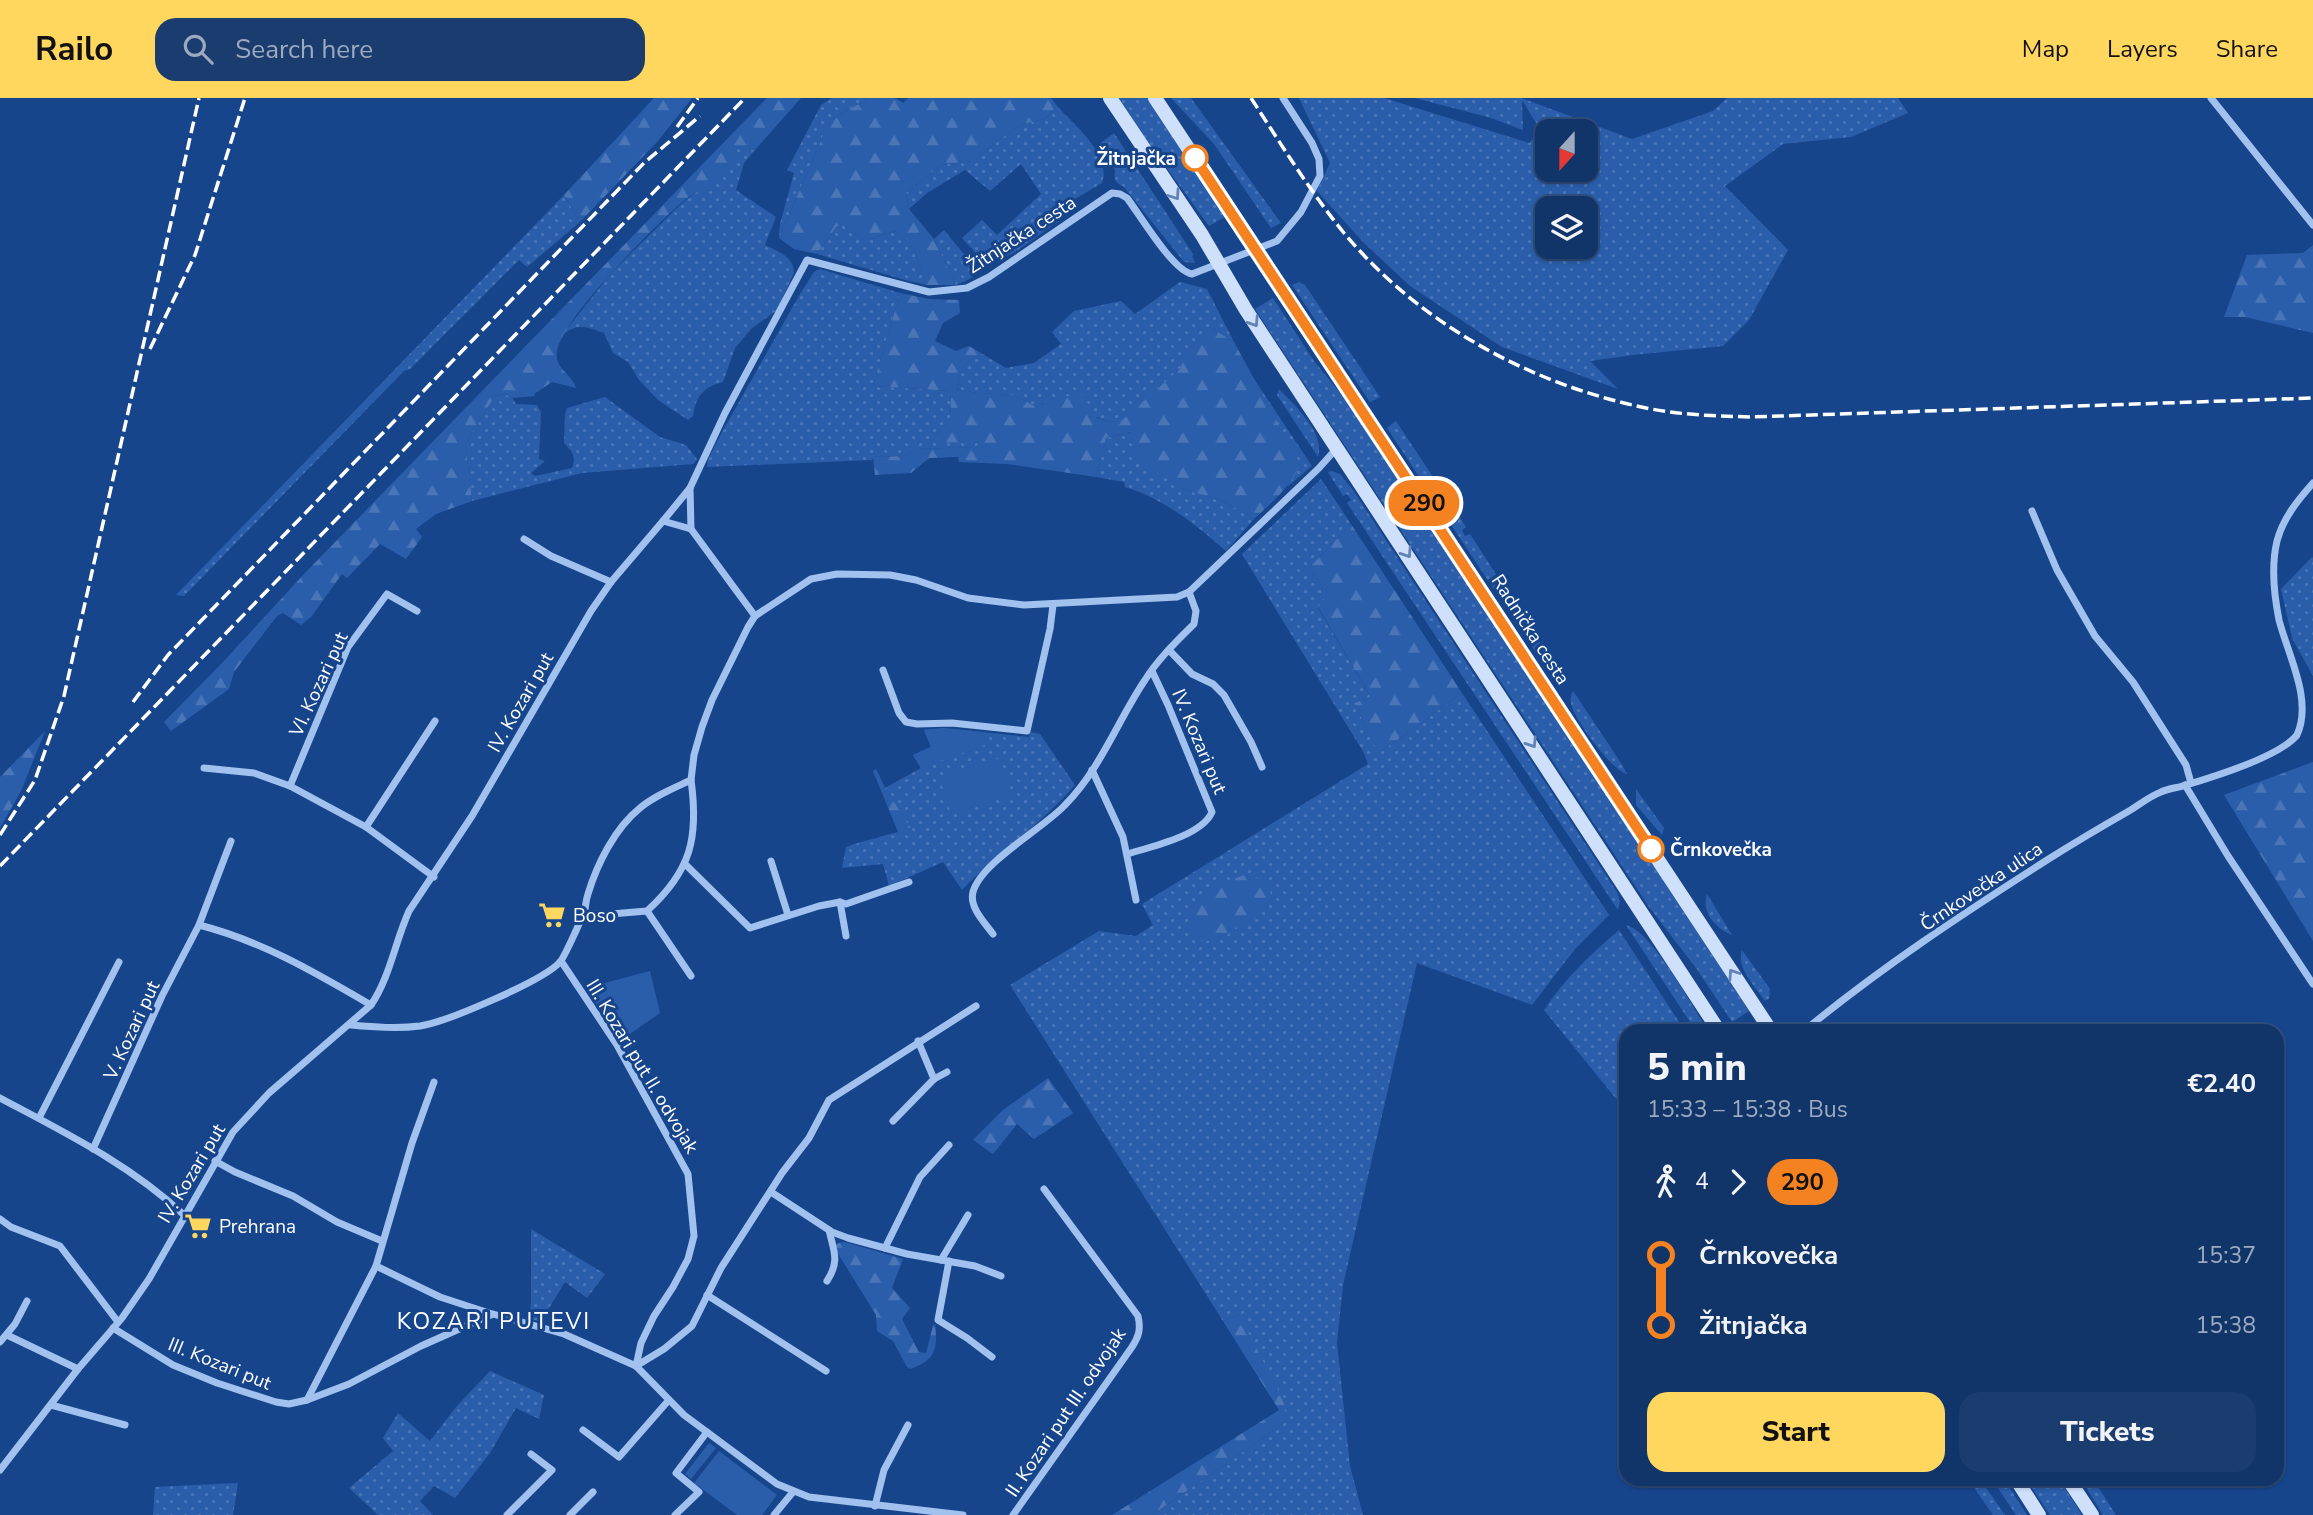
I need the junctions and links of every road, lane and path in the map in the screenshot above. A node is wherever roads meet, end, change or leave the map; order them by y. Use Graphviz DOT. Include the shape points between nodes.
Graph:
graph roads {
  1 [pos="1110,98"];
  2 [pos="1155,98"];
  3 [pos="1283,98"];
  4 [pos="2211,98"];
  5 [pos="2313,225"];
  6 [pos="1256,250"];
  7 [pos="1218,264"];
  8 [pos="1338,447"];
  9 [pos="2313,483"];
  10 [pos="690,488"];
  11 [pos="2032,511"];
  12 [pos="663,521"];
  13 [pos="691,529"];
  14 [pos="524,539"];
  15 [pos="611,582"];
  16 [pos="1189,592"];
  17 [pos="1053,605"];
  18 [pos="417,611"];
  19 [pos="755,616"];
  20 [pos="1169,650"];
  21 [pos="883,670"];
  22 [pos="1152,671"];
  23 [pos="435,720"];
  24 [pos="1262,767"];
  25 [pos="204,768"];
  26 [pos="1092,770"];
  27 [pos="691,779"];
  28 [pos="2188,784"];
  29 [pos="290,786"];
  30 [pos="366,827"];
  31 [pos="231,841"];
  32 [pos="1127,854"];
  33 [pos="771,861"];
  34 [pos="685,864"];
  35 [pos="434,877"];
  36 [pos="909,881"];
  37 [pos="1136,900"];
  38 [pos="840,902"];
  39 [pos="647,911"];
  40 [pos="584,912"];
  41 [pos="788,915"];
  42 [pos="199,925"];
  43 [pos="993,934"];
  44 [pos="846,936"];
  45 [pos="561,961"];
  46 [pos="119,962"];
  47 [pos="691,976"];
  48 [pos="2313,984"];
  49 [pos="371,1005"];
  50 [pos="976,1006"];
  51 [pos="1714,1024"];
  52 [pos="1766,1024"];
  53 [pos="1812,1024"];
  54 [pos="351,1025"];
  55 [pos="918,1041"];
  56 [pos="947,1072"];
  57 [pos="934,1079"];
  58 [pos="434,1082"];
  59 [pos="0,1098"];
  60 [pos="38,1118"];
  61 [pos="893,1121"];
  62 [pos="949,1145"];
  63 [pos="93,1149"];
  64 [pos="215,1161"];
  65 [pos="1044,1189"];
  66 [pos="771,1192"];
  67 [pos="968,1214"];
  68 [pos="184,1215"];
  69 [pos="0,1219"];
  70 [pos="829,1230"];
  71 [pos="382,1241"];
  72 [pos="885,1248"];
  73 [pos="945,1261"];
  74 [pos="376,1266"];
  75 [pos="1001,1276"];
  76 [pos="827,1281"];
  77 [pos="707,1295"];
  78 [pos="27,1301"];
  79 [pos="493,1314"];
  80 [pos="116,1325"];
  81 [pos="7,1335"];
  82 [pos="0,1342"];
  83 [pos="992,1357"];
  84 [pos="636,1366"];
  85 [pos="78,1369"];
  86 [pos="826,1371"];
  87 [pos="307,1400"];
  88 [pos="668,1401"];
  89 [pos="51,1405"];
  90 [pos="125,1425"];
  91 [pos="908,1425"];
  92 [pos="583,1430"];
  93 [pos="707,1432"];
  94 [pos="531,1454"];
  95 [pos="0,1470"];
  96 [pos="2020,1486"];
  97 [pos="2073,1486"];
  98 [pos="593,1492"];
  99 [pos="793,1492"];
  100 [pos="875,1506"];
  101 [pos="507,1515"];
  102 [pos="570,1515"];
  103 [pos="675,1515"];
  104 [pos="775,1515"];
  105 [pos="962,1515"];
  106 [pos="1013,1515"];
  107 [pos="2039,1515"];
  108 [pos="2092,1515"];
  1 -- 7 [label="main road, one-way"];
  2 -- 6 [label="main road, Radnička cesta"];
  3 -- 6 [label="street" via="1312,143 1320,176 1301,212 1277,241"];
  4 -- 5 [label="street"];
  6 -- 7 [label="street"];
  52 -- 6 [label="main road, Radnička cesta, one-way"];
  7 -- 8 [label="main road, one-way"];
  7 -- 10 [label="street, Žitnjačka cesta" via="1192,274 1185,272 1127,198 1112,193 967,288 929,292 807,260"];
  8 -- 16 [label="street"];
  8 -- 51 [label="main road, one-way"];
  9 -- 28 [label="street, Črnkovečka ulica" via="2286,520 2274,566 2280,622 2302,676 2304,720 2297,735 2282,747"];
  10 -- 12 [label="street, IV. Kozari put"];
  10 -- 13 [label="street"];
  11 -- 28 [label="street" via="2057,570 2095,636 2133,682 2186,765"];
  12 -- 13 [label="street"];
  12 -- 15 [label="street, IV. Kozari put"];
  13 -- 19 [label="street"];
  14 -- 15 [label="street"];
  15 -- 35 [label="street, IV. Kozari put"];
  16 -- 17 [label="street" via="1177,597"];
  16 -- 20 [label="street, IV. Kozari put" via="1194,624"];
  17 -- 19 [label="street" via="968,598 890,575 837,574 801,583"];
  17 -- 21 [label="street" via="1027,731 906,722"];
  18 -- 29 [label="street, VI. Kozari put" via="387,594 348,646"];
  19 -- 27 [label="street" via="709,709"];
  20 -- 22 [label="street, IV. Kozari put"];
  20 -- 24 [label="street, IV. Kozari put" via="1192,674 1224,695"];
  22 -- 26 [label="street, IV. Kozari put"];
  22 -- 32 [label="street, IV. Kozari put" via="1212,813 1174,840"];
  23 -- 30 [label="street"];
  25 -- 29 [label="street" via="254,773"];
  26 -- 32 [label="street"];
  26 -- 43 [label="street, IV. Kozari put" via="1065,805 979,880 972,900"];
  27 -- 34 [label="street" via="695,812"];
  27 -- 40 [label="street" via="630,817 596,871"];
  28 -- 48 [label="street" via="2228,856"];
  28 -- 53 [label="street, Črnkovečka ulica" via="2161,792 1983,901"];
  29 -- 30 [label="street"];
  30 -- 35 [label="street"];
  31 -- 42 [label="street, V. Kozari put"];
  32 -- 37 [label="street"];
  33 -- 41 [label="street"];
  34 -- 39 [label="street"];
  34 -- 41 [label="street" via="750,928"];
  35 -- 49 [label="street, IV. Kozari put" via="410,911 382,988"];
  36 -- 38 [label="street" via="846,904"];
  38 -- 41 [label="street"];
  38 -- 44 [label="street"];
  39 -- 40 [label="street"];
  39 -- 47 [label="street"];
  40 -- 45 [label="street"];
  42 -- 49 [label="street" via="270,950"];
  42 -- 63 [label="street, V. Kozari put"];
  45 -- 54 [label="street" via="540,977 423,1026"];
  45 -- 84 [label="street, III. Kozari put II. odvojak" via="617,1045 688,1174 694,1236 688,1259 654,1316"];
  46 -- 60 [label="street, V. Kozari put"];
  49 -- 54 [label="street, IV. Kozari put"];
  50 -- 55 [label="street"];
  54 -- 64 [label="street, IV. Kozari put" via="253,1109"];
  55 -- 57 [label="street"];
  55 -- 66 [label="street" via="829,1100"];
  56 -- 57 [label="street"];
  57 -- 61 [label="street"];
  58 -- 71 [label="street"];
  59 -- 60 [label="street"];
  60 -- 63 [label="street"];
  62 -- 72 [label="street" via="920,1177"];
  63 -- 68 [label="street"];
  64 -- 68 [label="street, IV. Kozari put"];
  64 -- 71 [label="street"];
  65 -- 106 [label="street, II. Kozari put III. odvojak" via="1141,1326 1132,1347"];
  66 -- 70 [label="street"];
  66 -- 77 [label="street"];
  67 -- 73 [label="street"];
  68 -- 80 [label="street, IV. Kozari put" via="149,1279"];
  69 -- 80 [label="street" via="60,1246"];
  70 -- 72 [label="street"];
  70 -- 76 [label="street" via="836,1258"];
  71 -- 74 [label="street"];
  72 -- 73 [label="street"];
  73 -- 75 [label="street"];
  73 -- 83 [label="street" via="938,1320"];
  74 -- 79 [label="street" via="440,1297"];
  74 -- 87 [label="street"];
  77 -- 84 [label="street" via="692,1326"];
  77 -- 86 [label="street"];
  78 -- 81 [label="street"];
  79 -- 84 [label="street" via="564,1334"];
  79 -- 87 [label="street, III. Kozari put"];
  80 -- 85 [label="street"];
  80 -- 87 [label="street, III. Kozari put" via="173,1365 217,1383 276,1402"];
  81 -- 82 [label="street"];
  81 -- 85 [label="street"];
  84 -- 88 [label="street"];
  85 -- 89 [label="street"];
  88 -- 92 [label="street" via="619,1457"];
  88 -- 93 [label="street"];
  89 -- 90 [label="street"];
  89 -- 95 [label="street"];
  91 -- 100 [label="street" via="884,1469"];
  93 -- 99 [label="street"];
  93 -- 103 [label="street" via="676,1473 699,1492"];
  94 -- 101 [label="street" via="552,1470"];
  96 -- 107 [label="main road"];
  97 -- 108 [label="main road"];
  98 -- 102 [label="street"];
  99 -- 100 [label="street"];
  99 -- 104 [label="street"];
  100 -- 105 [label="street"];
}
